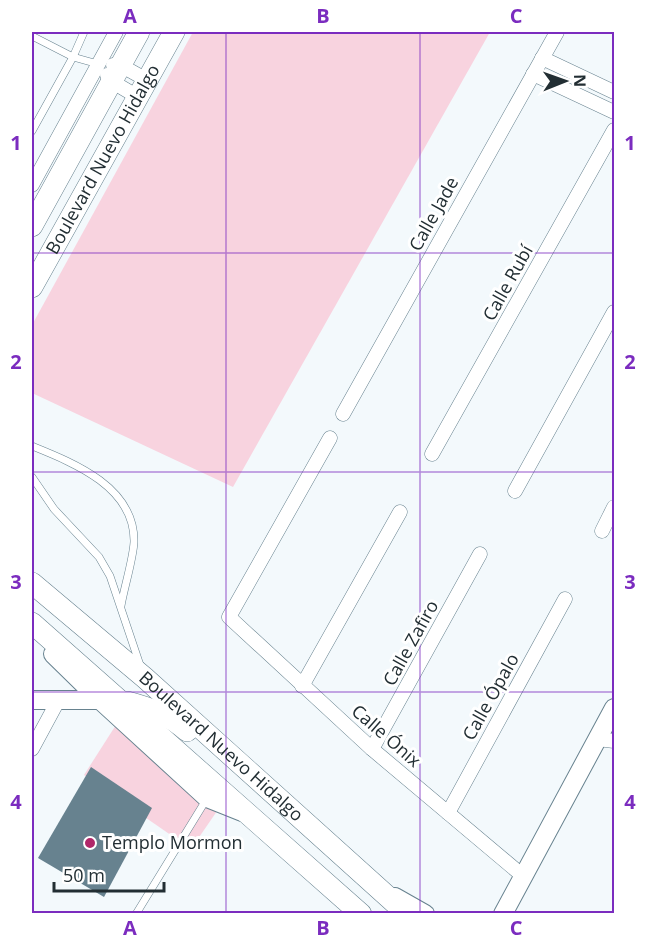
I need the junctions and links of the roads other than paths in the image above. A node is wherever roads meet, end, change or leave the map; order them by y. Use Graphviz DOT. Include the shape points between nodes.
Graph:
graph roads {
  1 [pos="84,32"];
  2 [pos="116,32"];
  3 [pos="139,32"];
  4 [pos="174,32"];
  5 [pos="557,32"];
  6 [pos="32,36"];
  7 [pos="73,57"];
  8 [pos="542,58"];
  9 [pos="98,64"];
  10 [pos="116,73"];
  11 [pos="533,74"];
  12 [pos="143,88"];
  13 [pos="615,92"];
  14 [pos="615,112"];
  15 [pos="615,130"];
  16 [pos="32,131"];
  17 [pos="32,185"];
  18 [pos="32,226"];
  19 [pos="32,288"];
  20 [pos="615,312"];
  21 [pos="343,414"];
  22 [pos="330,438"];
  23 [pos="32,446"];
  24 [pos="432,454"];
  25 [pos="32,477"];
  26 [pos="515,491"];
  27 [pos="615,507"];
  28 [pos="400,512"];
  29 [pos="602,531"];
  30 [pos="480,554"];
  31 [pos="32,583"];
  32 [pos="565,599"];
  33 [pos="120,609"];
  34 [pos="32,623"];
  35 [pos="73,673"];
  36 [pos="145,678"];
  37 [pos="302,686"];
  38 [pos="59,699"];
  39 [pos="32,700"];
  40 [pos="110,700"];
  41 [pos="615,708"];
  42 [pos="125,723"];
  43 [pos="606,740"];
  44 [pos="32,749"];
  45 [pos="372,749"];
  46 [pos="249,773"];
  47 [pos="207,798"];
  48 [pos="448,813"];
  49 [pos="254,818"];
  50 [pos="524,876"];
  51 [pos="378,888"];
  52 [pos="503,913"];
  53 [pos="136,914"];
  54 [pos="362,914"];
  55 [pos="407,914"];
  56 [pos="425,914"];
  1 -- 7 [label="lane"];
  2 -- 9 [label="street"];
  3 -- 10 [label="main road, Boulevard Nuevo Hidalgo"];
  4 -- 12 [label="main road, Boulevard Nuevo Hidalgo"];
  5 -- 8 [label="street, Calle Jade"];
  6 -- 7 [label="lane"];
  7 -- 9 [label="lane"];
  7 -- 16 [label="lane"];
  8 -- 11 [label="street, Calle Jade"];
  8 -- 13 [label="street"];
  9 -- 10 [label="street"];
  9 -- 17 [label="street"];
  10 -- 12 [label="street"];
  10 -- 12 [label="street"];
  10 -- 18 [label="main road, Boulevard Nuevo Hidalgo"];
  11 -- 14 [label="street"];
  11 -- 21 [label="street, Calle Jade"];
  12 -- 19 [label="main road, Boulevard Nuevo Hidalgo"];
  15 -- 24 [label="street, Calle Rubí"];
  20 -- 26 [label="street"];
  22 -- 37 [label="street, Calle Ónix" via="229,617"];
  23 -- 33 [label="lane" via="88,471 120,498 130,518 134,542"];
  25 -- 33 [label="lane" via="54,509 99,557 110,576"];
  27 -- 29 [label="street"];
  28 -- 37 [label="street"];
  30 -- 45 [label="street, Calle Zafiro"];
  31 -- 36 [label="main road, Boulevard Nuevo Hidalgo"];
  32 -- 48 [label="street, Calle Ópalo"];
  33 -- 36 [label="lane"];
  34 -- 35 [label="main road" via="44,646"];
  34 -- 40 [label="main road, Boulevard Nuevo Hidalgo"];
  35 -- 38 [label="main road" via="72,684"];
  35 -- 40 [label="main road"];
  36 -- 46 [label="main road, Boulevard Nuevo Hidalgo"];
  37 -- 45 [label="street, Calle Ónix"];
  38 -- 39 [label="main road"];
  38 -- 40 [label="main road"];
  38 -- 42 [label="main road"];
  38 -- 44 [label="street"];
  40 -- 42 [label="main road"];
  40 -- 46 [label="main road" via="148,707 174,720 214,752"];
  40 -- 49 [label="main road, Boulevard Nuevo Hidalgo"];
  41 -- 43 [label="main road"];
  42 -- 47 [label="main road"];
  43 -- 50 [label="main road"];
  45 -- 48 [label="street, Calle Ónix"];
  46 -- 51 [label="main road, Boulevard Nuevo Hidalgo"];
  47 -- 49 [label="main road"];
  47 -- 53 [label="lane"];
  48 -- 50 [label="street, Calle Ónix"];
  49 -- 54 [label="main road, Boulevard Nuevo Hidalgo"];
  50 -- 52 [label="main road"];
  51 -- 55 [label="main road, Boulevard Nuevo Hidalgo"];
  51 -- 56 [label="main road"];
}
